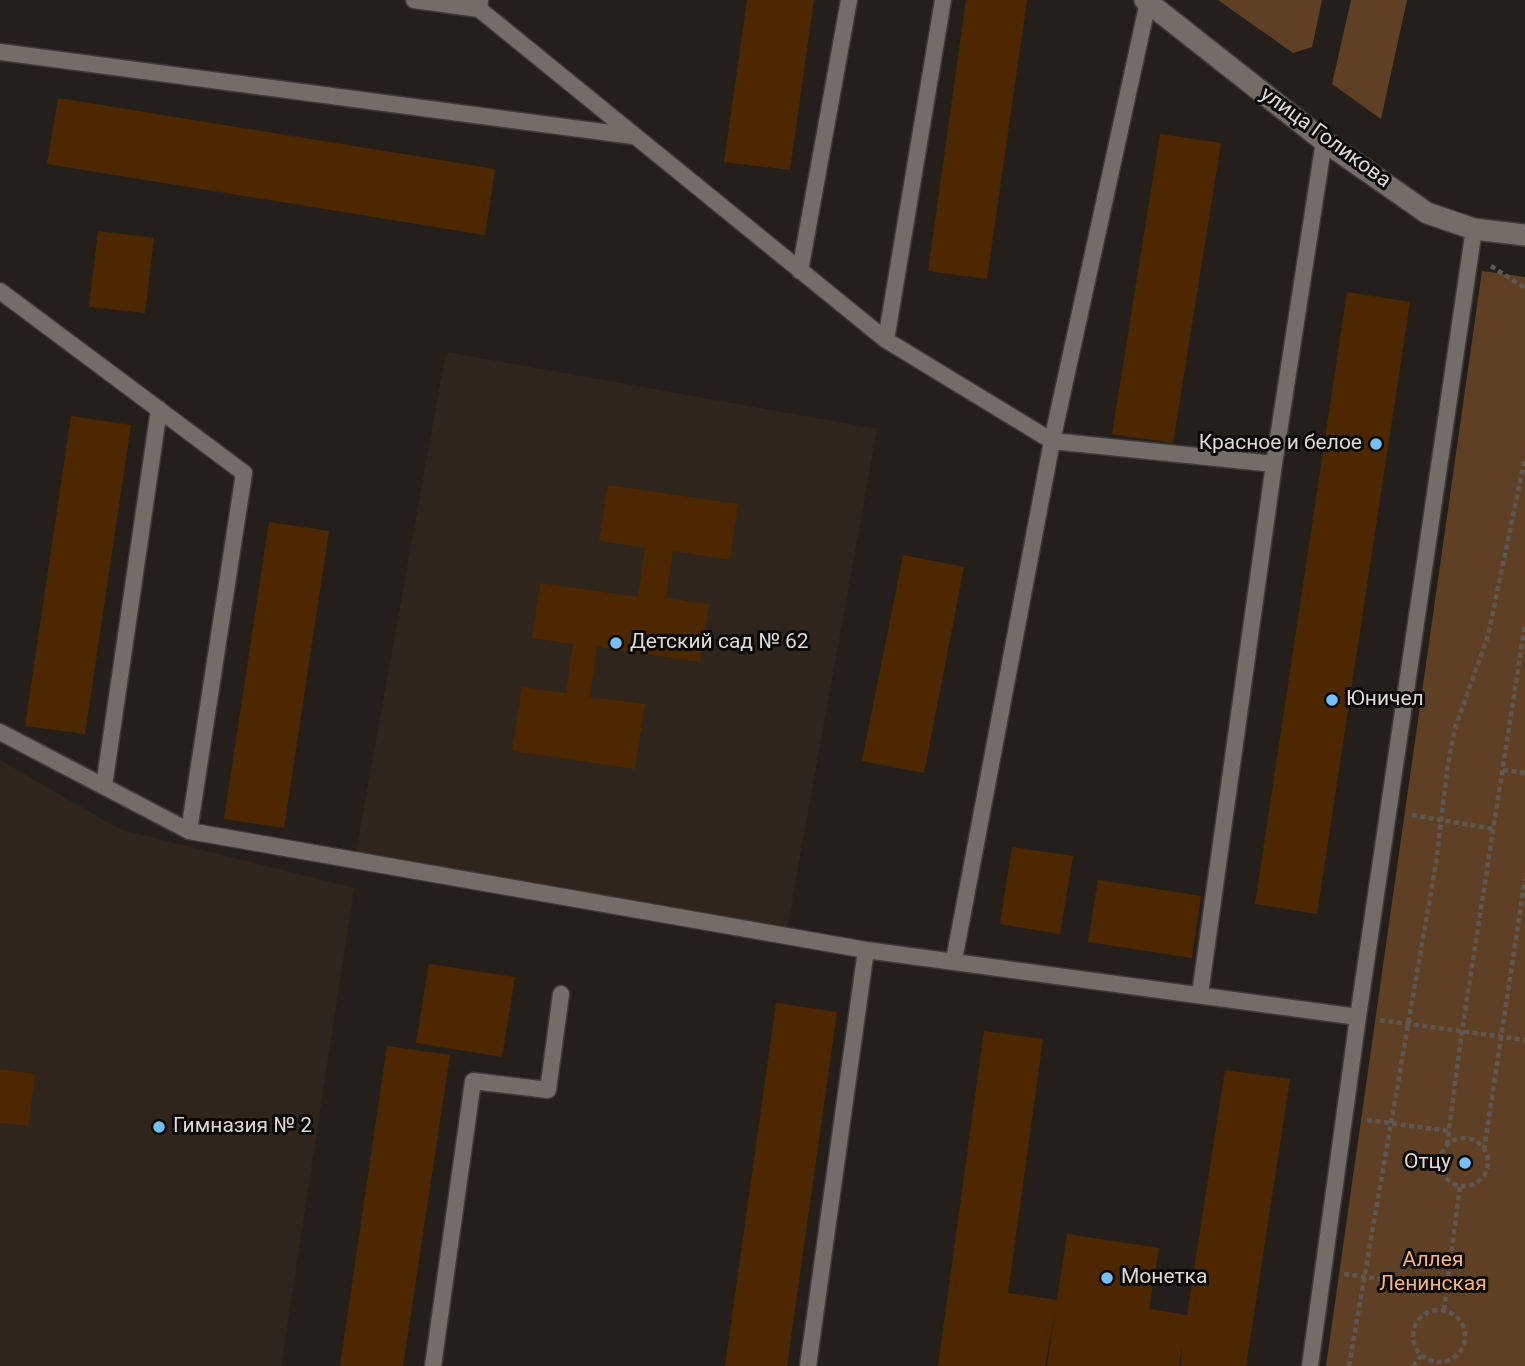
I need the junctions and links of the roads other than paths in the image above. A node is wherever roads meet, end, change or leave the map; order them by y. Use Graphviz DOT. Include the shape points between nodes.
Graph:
graph roads {
  1 [pos="414,0"];
  2 [pos="849,0"];
  3 [pos="943,0"];
  4 [pos="1146,1"];
  5 [pos="480,4"];
  6 [pos="0,52"];
  7 [pos="636,136"];
  8 [pos="1324,141"];
  9 [pos="1474,229"];
  10 [pos="1525,235"];
  11 [pos="800,271"];
  12 [pos="0,290"];
  13 [pos="886,340"];
  14 [pos="159,409"];
  15 [pos="1052,441"];
  16 [pos="1274,464"];
  17 [pos="0,732"];
  18 [pos="104,786"];
  19 [pos="189,831"];
  20 [pos="866,950"];
  21 [pos="954,961"];
  22 [pos="561,994"];
  23 [pos="1200,994"];
  24 [pos="1358,1017"];
  25 [pos="433,1366"];
  26 [pos="808,1366"];
  27 [pos="1310,1366"];
  1 -- 5 [label="lane"];
  2 -- 11 [label="lane"];
  3 -- 13 [label="lane"];
  4 -- 8 [label="street, улица Голикова"];
  4 -- 15 [label="lane"];
  5 -- 7 [label="lane"];
  6 -- 7 [label="lane"];
  7 -- 11 [label="lane"];
  8 -- 9 [label="street, улица Голикова" via="1427,213"];
  8 -- 16 [label="lane"];
  9 -- 10 [label="street, улица Голикова"];
  9 -- 24 [label="lane"];
  11 -- 13 [label="lane"];
  12 -- 14 [label="lane"];
  13 -- 15 [label="lane"];
  14 -- 18 [label="lane"];
  14 -- 19 [label="lane" via="244,473"];
  15 -- 16 [label="lane"];
  15 -- 21 [label="lane"];
  16 -- 23 [label="lane"];
  17 -- 18 [label="lane"];
  18 -- 19 [label="lane"];
  19 -- 20 [label="lane"];
  20 -- 21 [label="lane"];
  20 -- 26 [label="lane"];
  21 -- 23 [label="lane"];
  22 -- 25 [label="lane" via="548,1090 473,1081"];
  23 -- 24 [label="lane"];
  24 -- 27 [label="lane"];
}
